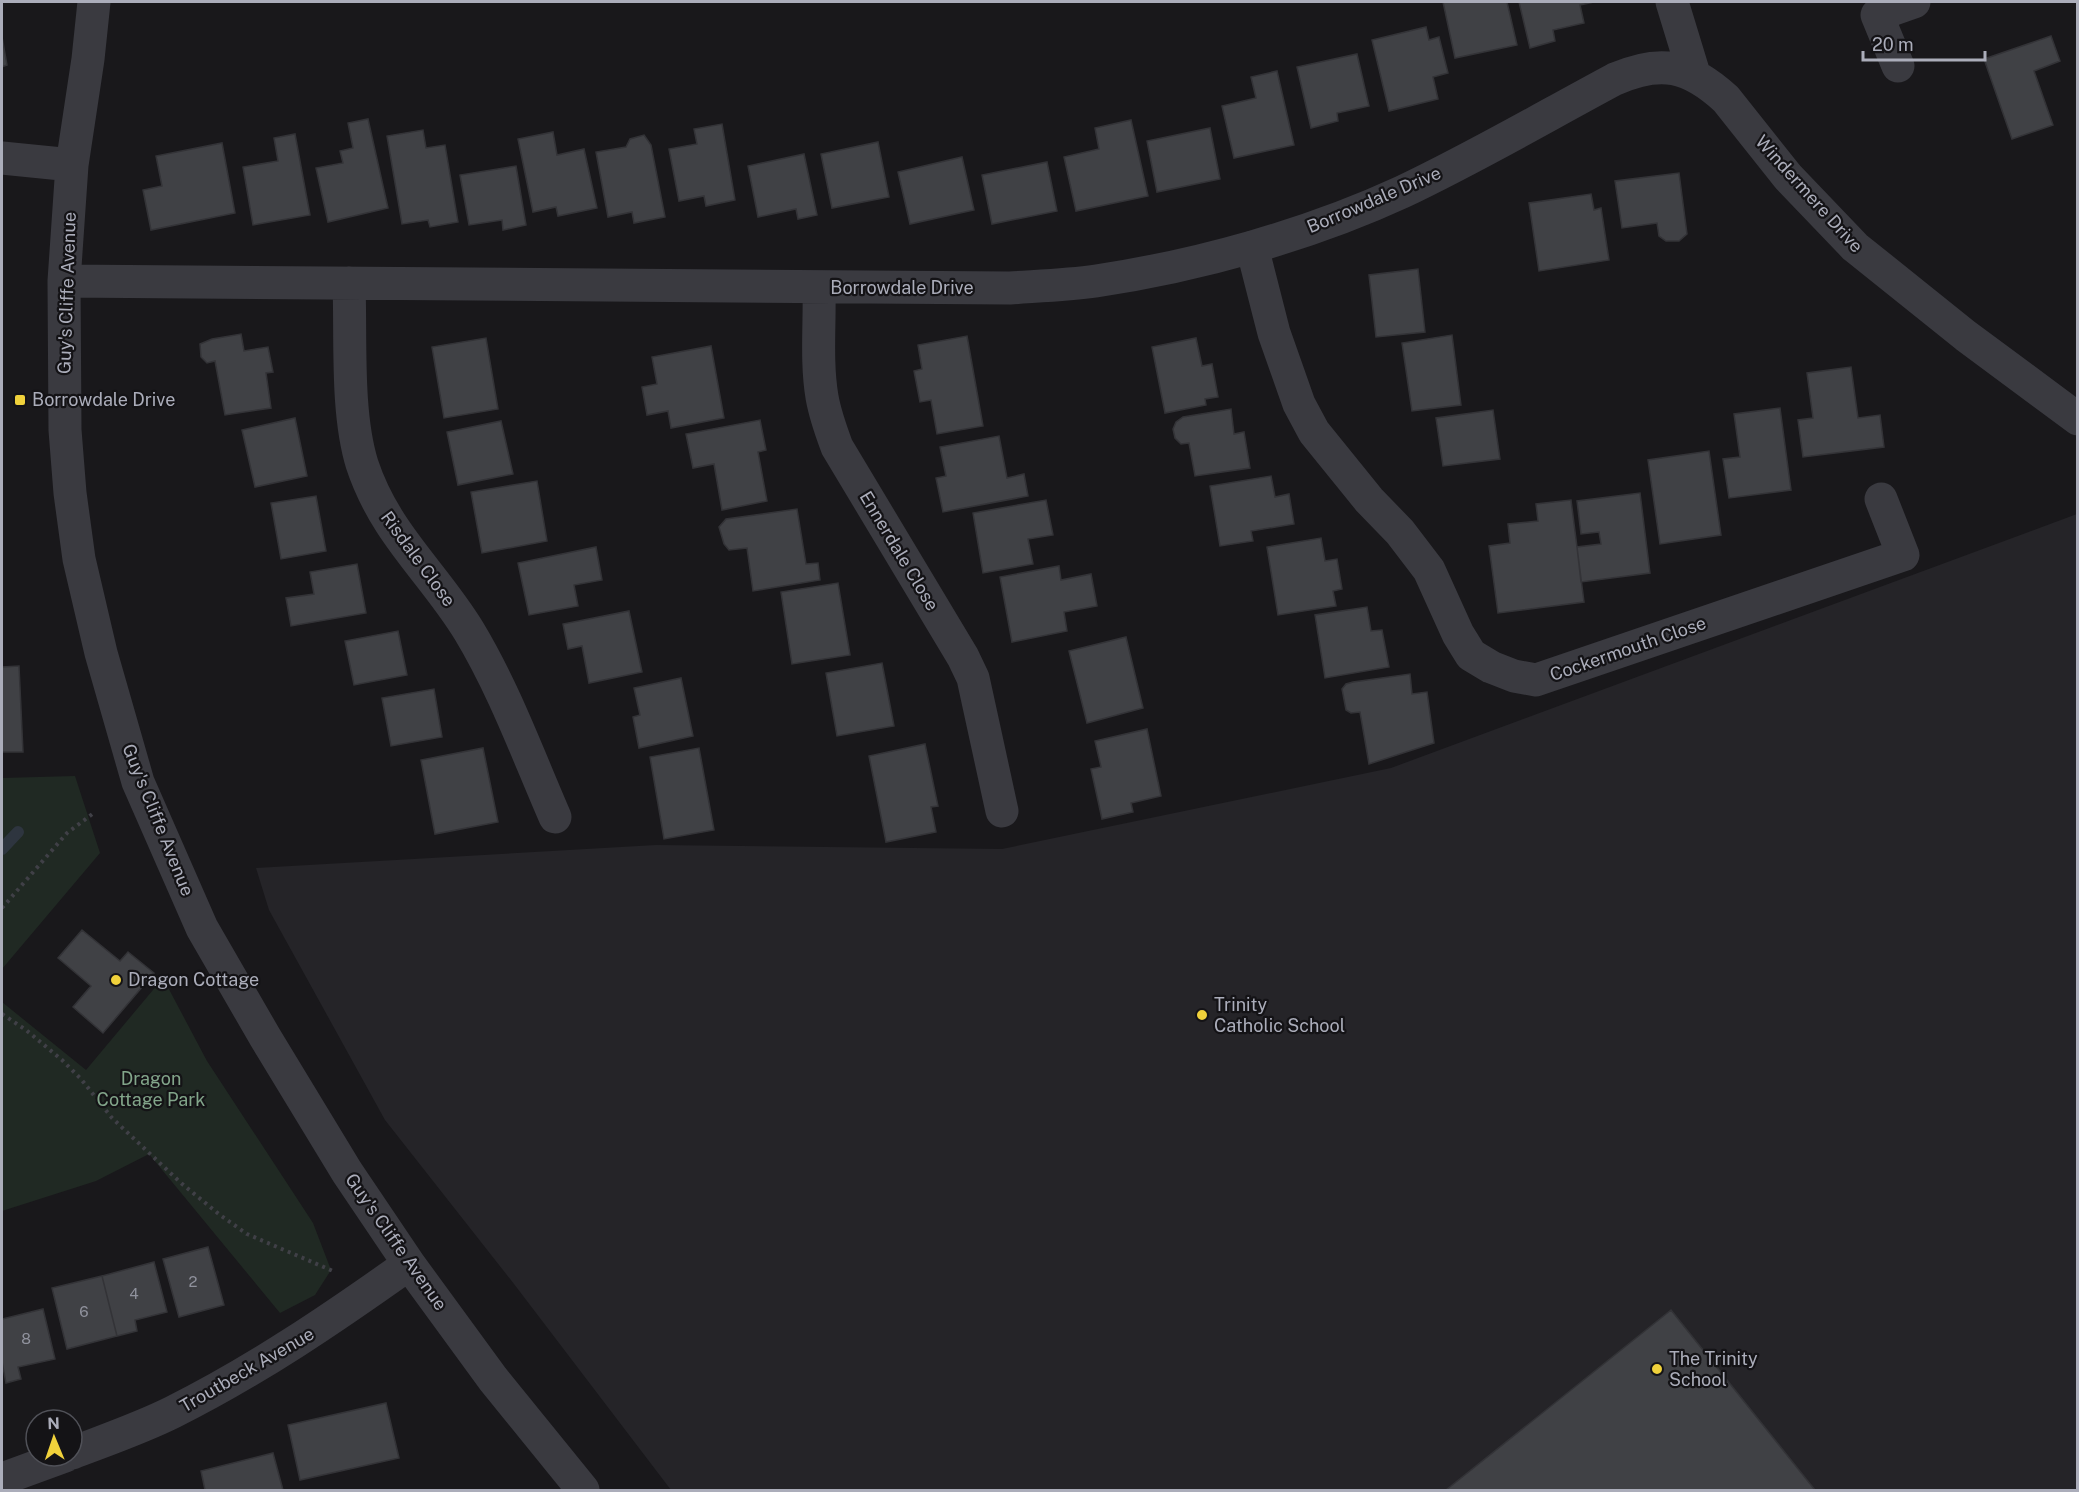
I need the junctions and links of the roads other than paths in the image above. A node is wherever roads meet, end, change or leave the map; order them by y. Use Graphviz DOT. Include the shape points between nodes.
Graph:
graph roads {
  1 [pos="94,2"];
  2 [pos="1672,2"];
  3 [pos="1914,2"];
  4 [pos="1898,66"];
  5 [pos="1694,74"];
  6 [pos="2,158"];
  7 [pos="72,165"];
  8 [pos="1252,247"];
  9 [pos="64,281"];
  10 [pos="349,283"];
  11 [pos="819,288"];
  12 [pos="2078,419"];
  13 [pos="1881,499"];
  14 [pos="1002,811"];
  15 [pos="555,817"];
  16 [pos="409,1264"];
  17 [pos="84,1448"];
  18 [pos="32,1468"];
  19 [pos="2,1479"];
  20 [pos="583,1491"];
  1 -- 7 [label="street, Guy's Cliffe Avenue"];
  2 -- 5 [label="street"];
  3 -- 4 [label="street" via="1877,15"];
  5 -- 8 [label="street, Borrowdale Drive" via="1658,67 1634,71 1401,192 1327,223"];
  5 -- 12 [label="street, Windermere Drive" via="1726,99 1788,177 1855,248"];
  6 -- 7 [label="street"];
  7 -- 9 [label="street, Guy's Cliffe Avenue"];
  8 -- 11 [label="street, Borrowdale Drive" via="1096,281 1010,288"];
  8 -- 13 [label="street, Cockermouth Close" via="1274,333 1299,404 1314,432 1429,570 1471,655 1514,676 1536,680 1903,555"];
  9 -- 10 [label="street, Borrowdale Drive"];
  9 -- 16 [label="street, Guy's Cliffe Avenue" via="65,430 79,559 100,653 138,782 202,928 347,1172"];
  10 -- 11 [label="street, Borrowdale Drive"];
  10 -- 15 [label="street, Risdale Close" via="352,406 356,439 369,483 398,536 469,631 503,697"];
  11 -- 14 [label="street, Ennerdale Close" via="820,368 828,422 837,447 973,678"];
  16 -- 17 [label="street, Troutbeck Avenue" via="259,1366 171,1413"];
  16 -- 20 [label="street, Guy's Cliffe Avenue"];
  18 -- 19 [label="street"];
}
